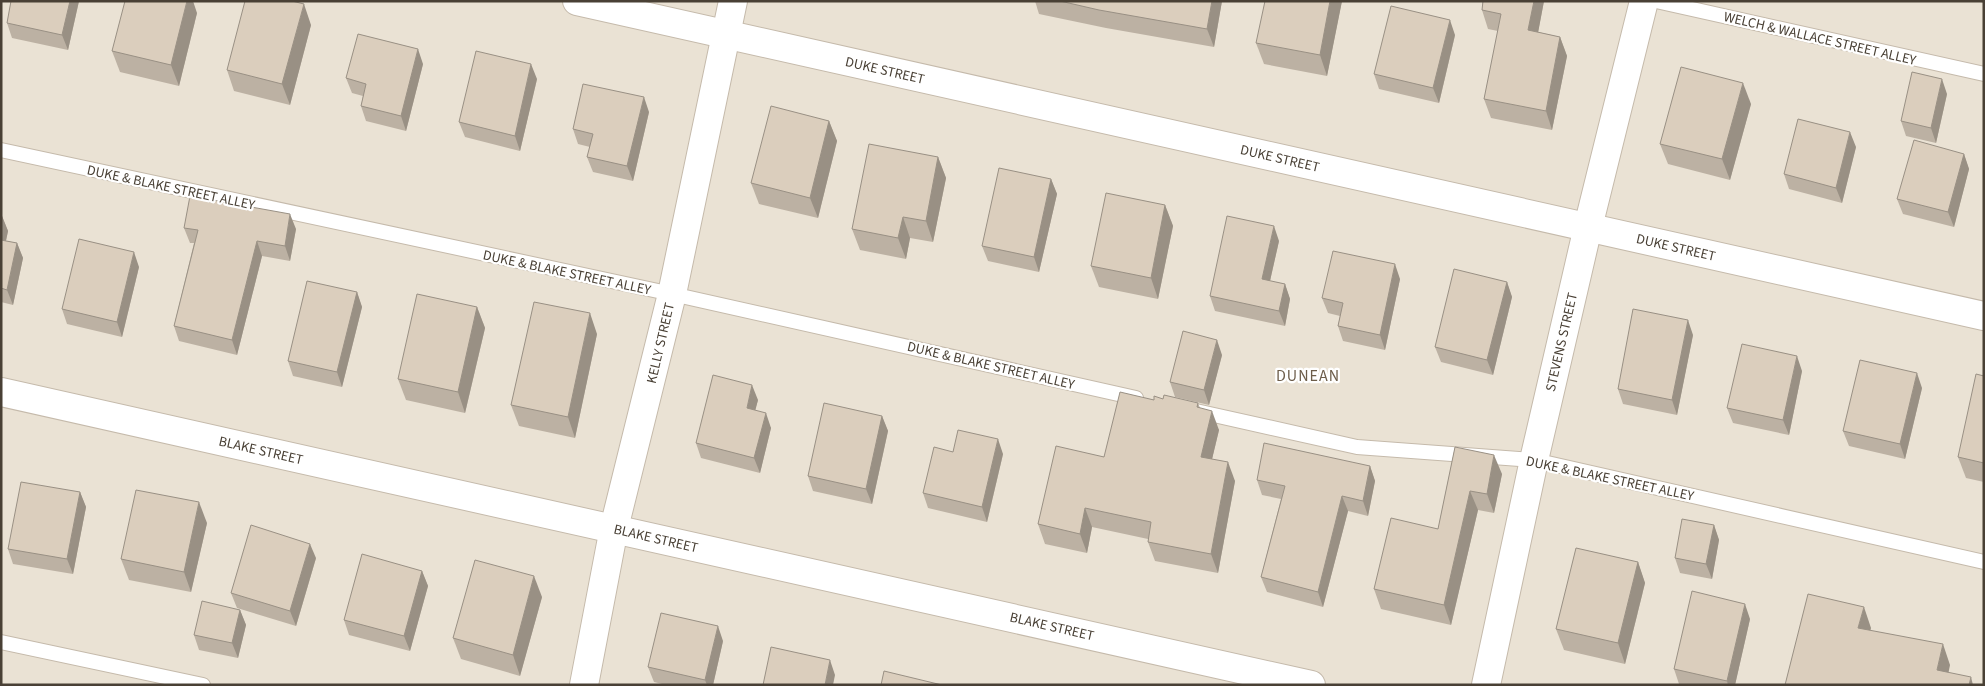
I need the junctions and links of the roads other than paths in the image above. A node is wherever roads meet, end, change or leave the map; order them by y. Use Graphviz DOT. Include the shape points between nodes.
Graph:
graph roads {
  1 [pos="577,1"];
  2 [pos="733,1"];
  3 [pos="1644,1"];
  4 [pos="1656,1"];
  5 [pos="726,34"];
  6 [pos="1984,74"];
  7 [pos="1,150"];
  8 [pos="1588,227"];
  9 [pos="672,294"];
  10 [pos="1984,316"];
  11 [pos="1,392"];
  12 [pos="1154,402"];
  13 [pos="1183,408"];
  14 [pos="1534,460"];
  15 [pos="614,528"];
  16 [pos="1984,562"];
  17 [pos="1,642"];
  18 [pos="203,685"];
  19 [pos="584,685"];
  20 [pos="1311,685"];
  21 [pos="1486,685"];
  1 -- 5 [label="street, DUKE STREET"];
  2 -- 5 [label="street, KELLY STREET"];
  3 -- 8 [label="street, STEVENS STREET"];
  4 -- 6 [label="lane, WELCH & WALLACE STREET ALLEY"];
  5 -- 8 [label="street, DUKE STREET"];
  5 -- 9 [label="street, KELLY STREET"];
  7 -- 9 [label="lane, DUKE & BLAKE STREET ALLEY"];
  8 -- 10 [label="street, DUKE STREET"];
  8 -- 14 [label="street, STEVENS STREET"];
  9 -- 12 [label="lane, DUKE & BLAKE STREET ALLEY"];
  9 -- 15 [label="street, KELLY STREET"];
  11 -- 15 [label="street, BLAKE STREET"];
  13 -- 14 [label="lane, DUKE & BLAKE STREET ALLEY" via="1357,447"];
  14 -- 16 [label="lane, DUKE & BLAKE STREET ALLEY"];
  14 -- 21 [label="street, STEVENS STREET"];
  15 -- 19 [label="street, KELLY STREET"];
  15 -- 20 [label="street, BLAKE STREET"];
  17 -- 18 [label="lane"];
}
